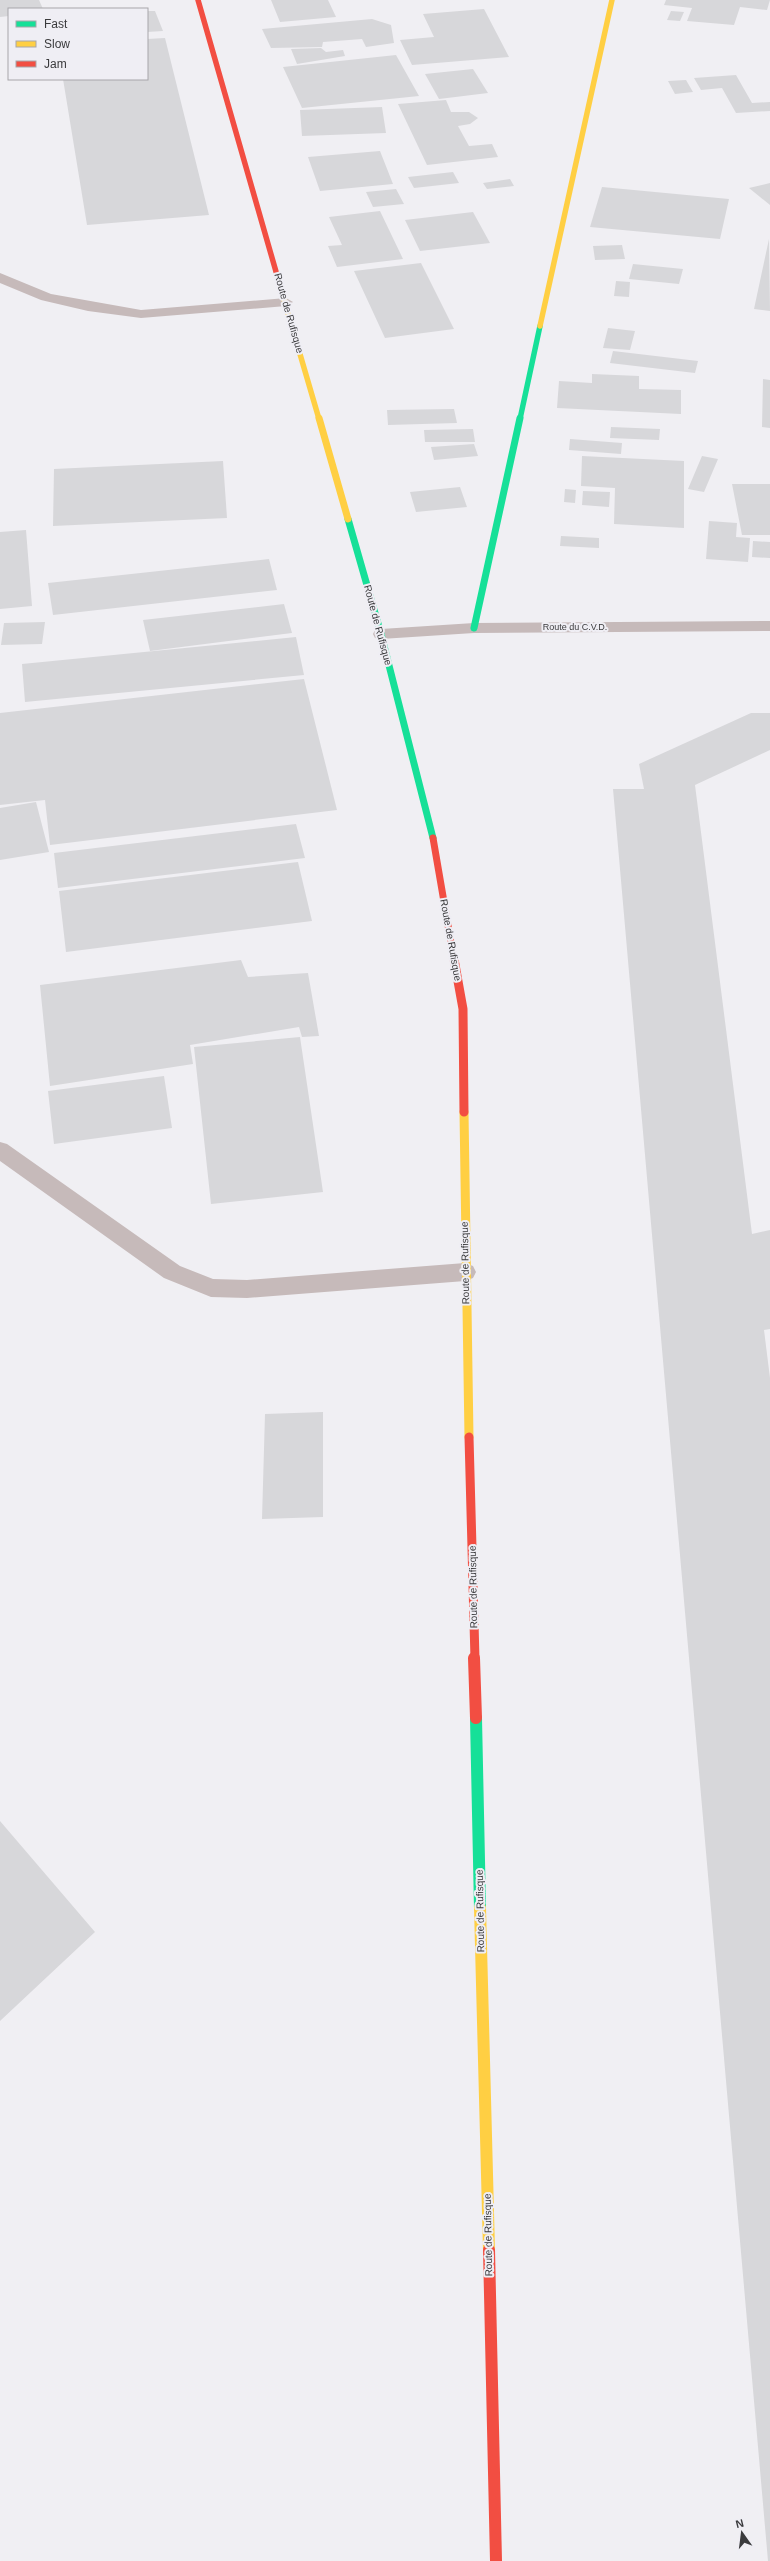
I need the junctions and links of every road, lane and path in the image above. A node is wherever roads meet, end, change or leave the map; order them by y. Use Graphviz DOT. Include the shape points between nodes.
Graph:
graph roads {
  1 [pos="198,0"];
  2 [pos="612,0"];
  3 [pos="0,277"];
  4 [pos="286,302"];
  5 [pos="770,626"];
  6 [pos="474,628"];
  7 [pos="381,634"];
  8 [pos="0,1150"];
  9 [pos="465,1272"];
  10 [pos="496,2561"];
  1 -- 4 [label="main road, Route de Rufisque"];
  2 -- 6 [label="main road"];
  3 -- 4 [label="street" via="28,292 134,313"];
  4 -- 7 [label="main road, Route de Rufisque"];
  5 -- 6 [label="street, Route du C.V.D."];
  6 -- 7 [label="street, Route du C.V.D."];
  7 -- 9 [label="main road, Route de Rufisque" via="429,818 463,1009"];
  8 -- 9 [label="street" via="172,1272 211,1288 247,1289"];
  9 -- 10 [label="main road, Route de Rufisque"];
}
